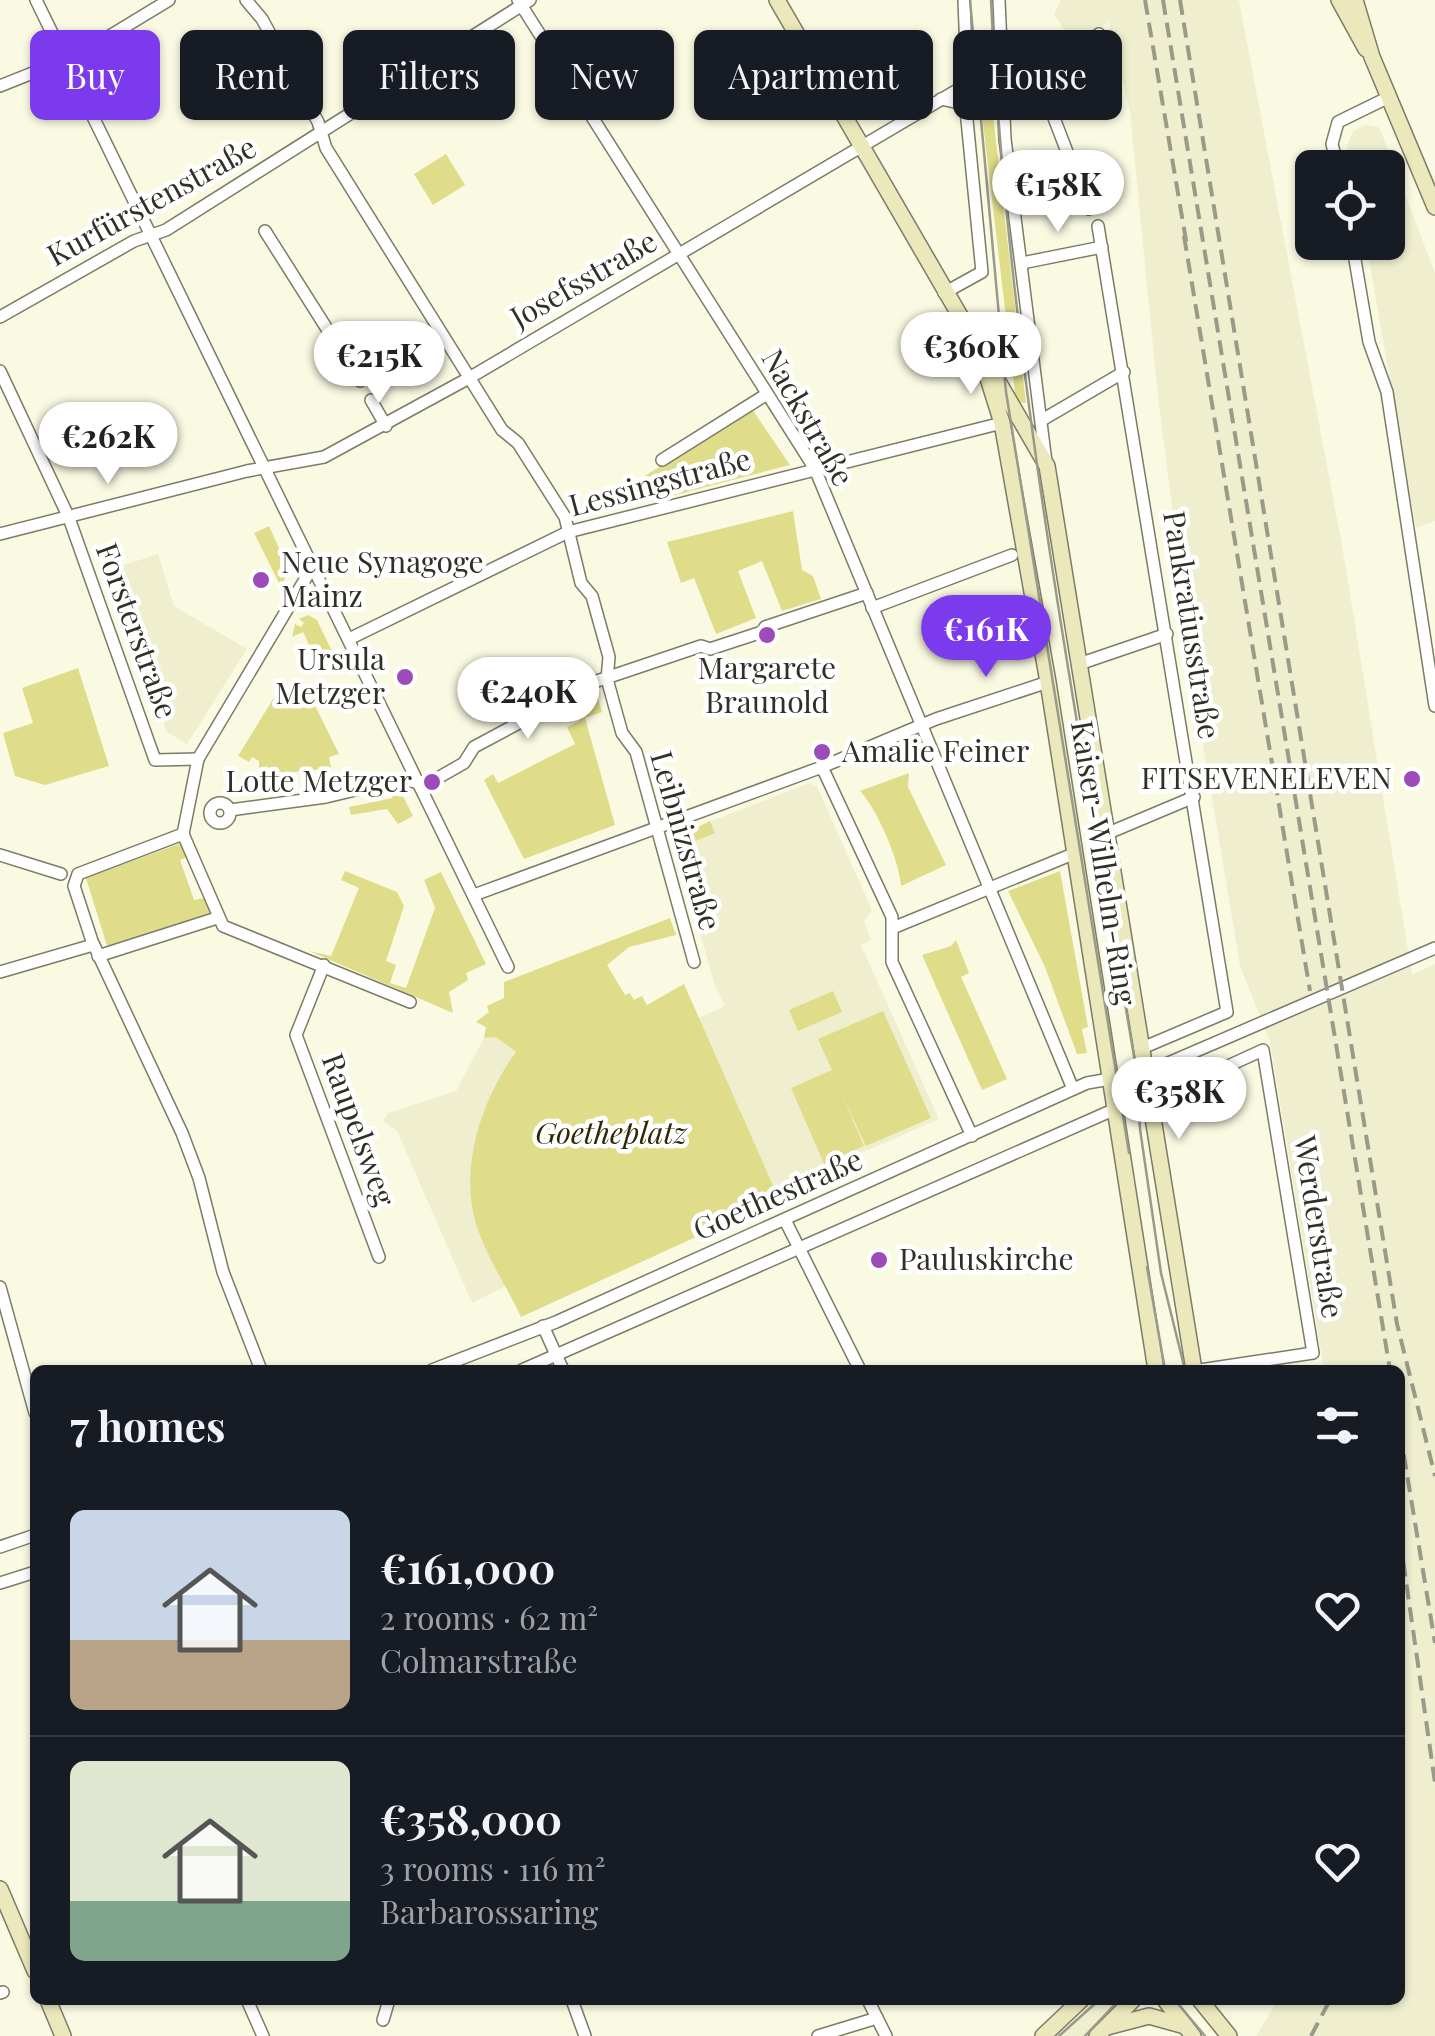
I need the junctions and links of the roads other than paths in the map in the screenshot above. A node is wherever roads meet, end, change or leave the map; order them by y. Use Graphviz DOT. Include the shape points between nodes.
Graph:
graph roads {
  1 [pos="36,0"];
  2 [pos="169,0"];
  3 [pos="246,0"];
  4 [pos="776,0"];
  5 [pos="964,0"];
  6 [pos="999,0"];
  7 [pos="1339,0"];
  8 [pos="1355,0"];
  9 [pos="523,2"];
  10 [pos="51,30"];
  11 [pos="118,30"];
  12 [pos="965,30"];
  13 [pos="1000,30"];
  14 [pos="1372,57"];
  15 [pos="30,75"];
  16 [pos="0,86"];
  17 [pos="953,90"];
  18 [pos="1389,97"];
  19 [pos="941,99"];
  20 [pos="95,120"];
  21 [pos="1005,120"];
  22 [pos="1055,120"];
  23 [pos="321,133"];
  24 [pos="860,147"];
  25 [pos="1334,150"];
  26 [pos="1435,207"];
  27 [pos="1089,209"];
  28 [pos="1098,226"];
  29 [pos="265,231"];
  30 [pos="152,235"];
  31 [pos="1102,248"];
  32 [pos="678,254"];
  33 [pos="1355,260"];
  34 [pos="1022,263"];
  35 [pos="944,293"];
  36 [pos="0,316"];
  37 [pos="982,359"];
  38 [pos="0,371"];
  39 [pos="1124,372"];
  40 [pos="468,378"];
  41 [pos="360,382"];
  42 [pos="767,394"];
  43 [pos="371,400"];
  44 [pos="1042,420"];
  45 [pos="1002,423"];
  46 [pos="386,426"];
  47 [pos="662,460"];
  48 [pos="1047,466"];
  49 [pos="267,467"];
  50 [pos="815,470"];
  51 [pos="70,518"];
  52 [pos="568,532"];
  53 [pos="0,534"];
  54 [pos="1012,555"];
  55 [pos="313,566"];
  56 [pos="867,593"];
  57 [pos="872,608"];
  58 [pos="1167,634"];
  59 [pos="349,639"];
  60 [pos="1079,664"];
  61 [pos="607,679"];
  62 [pos="1048,682"];
  63 [pos="1434,698"];
  64 [pos="921,726"];
  65 [pos="198,758"];
  66 [pos="822,767"];
  67 [pos="419,782"];
  68 [pos="1194,797"];
  69 [pos="230,810"];
  70 [pos="654,828"];
  71 [pos="183,834"];
  72 [pos="1106,834"];
  73 [pos="1073,854"];
  74 [pos="0,855"];
  75 [pos="61,874"];
  76 [pos="992,886"];
  77 [pos="474,895"];
  78 [pos="218,918"];
  79 [pos="895,927"];
  80 [pos="1435,948"];
  81 [pos="96,951"];
  82 [pos="694,962"];
  83 [pos="324,965"];
  84 [pos="508,967"];
  85 [pos="0,972"];
  86 [pos="410,1002"];
  87 [pos="1140,1049"];
  88 [pos="1145,1073"];
  89 [pos="1107,1076"];
  90 [pos="1073,1089"];
  91 [pos="1150,1102"];
  92 [pos="1113,1110"];
  93 [pos="972,1136"];
  94 [pos="785,1220"];
  95 [pos="799,1246"];
  96 [pos="379,1257"];
  97 [pos="0,1287"];
  98 [pos="543,1326"];
  99 [pos="556,1356"];
  100 [pos="259,1365"];
  101 [pos="445,1365"];
  102 [pos="534,1365"];
  103 [pos="560,1365"];
  104 [pos="858,1365"];
  105 [pos="1155,1365"];
  106 [pos="1196,1365"];
  107 [pos="1231,1365"];
  108 [pos="30,1395"];
  109 [pos="30,1537"];
  110 [pos="0,1548"];
  111 [pos="30,1574"];
  112 [pos="0,1584"];
  113 [pos="0,1889"];
  114 [pos="30,1959"];
  115 [pos="50,2005"];
  116 [pos="249,2005"];
  117 [pos="388,2005"];
  118 [pos="574,2005"];
  119 [pos="870,2005"];
  120 [pos="1077,2005"];
  121 [pos="1127,2005"];
  122 [pos="1169,2005"];
  123 [pos="1204,2005"];
  124 [pos="877,2018"];
  125 [pos="383,2020"];
  126 [pos="1189,2031"];
  127 [pos="1102,2032"];
  128 [pos="63,2036"];
  129 [pos="263,2036"];
  130 [pos="585,2036"];
  131 [pos="818,2036"];
  132 [pos="886,2036"];
  133 [pos="1043,2036"];
  134 [pos="1228,2036"];
  1 -- 10 [label="street"];
  2 -- 11 [label="street"];
  3 -- 23 [label="street, Leibnizstraße"];
  4 -- 24 [label="street"];
  5 -- 12 [label="street"];
  6 -- 13 [label="street, Kaiser-Wilhelm-Ring"];
  7 -- 14 [label="street"];
  8 -- 14 [label="street"];
  9 -- 23 [label="street, Kurfürstenstraße"];
  9 -- 32 [label="street, Nackstraße"];
  14 -- 18 [label="street"];
  15 -- 16 [label="street"];
  17 -- 19 [label="street, Josefsstraße"];
  18 -- 25 [label="street" via="1338,122"];
  18 -- 26 [label="street"];
  19 -- 24 [label="street, Josefsstraße"];
  19 -- 35 [label="street" via="966,110 982,272"];
  20 -- 30 [label="street"];
  21 -- 34 [label="street, Kaiser-Wilhelm-Ring"];
  22 -- 27 [label="street"];
  23 -- 30 [label="street, Kurfürstenstraße"];
  23 -- 40 [label="street, Leibnizstraße"];
  24 -- 32 [label="street, Josefsstraße"];
  24 -- 35 [label="street"];
  28 -- 31 [label="street, Pankratiusstraße"];
  29 -- 41 [label="street"];
  30 -- 36 [label="street, Kurfürstenstraße"];
  30 -- 49 [label="street"];
  31 -- 34 [label="street"];
  31 -- 39 [label="street, Pankratiusstraße"];
  32 -- 40 [label="street, Josefsstraße"];
  32 -- 42 [label="street, Nackstraße"];
  33 -- 63 [label="street" via="1369,342 1387,392"];
  34 -- 44 [label="street, Kaiser-Wilhelm-Ring"];
  35 -- 37 [label="street"];
  37 -- 45 [label="street, Kaiser-Wilhelm-Ring"];
  37 -- 48 [label="street"];
  38 -- 51 [label="street, Forsterstraße"];
  39 -- 44 [label="street"];
  39 -- 58 [label="street, Pankratiusstraße"];
  40 -- 46 [label="street, Josefsstraße"];
  40 -- 52 [label="street, Leibnizstraße" via="518,443"];
  42 -- 47 [label="street"];
  42 -- 50 [label="street, Nackstraße"];
  43 -- 46 [label="street"];
  44 -- 48 [label="street, Kaiser-Wilhelm-Ring"];
  45 -- 50 [label="street, Lessingstraße"];
  45 -- 62 [label="street, Kaiser-Wilhelm-Ring"];
  46 -- 49 [label="street, Josefsstraße" via="324,457"];
  48 -- 60 [label="street, Kaiser-Wilhelm-Ring"];
  49 -- 51 [label="street, Josefsstraße"];
  49 -- 55 [label="street"];
  50 -- 52 [label="street, Lessingstraße"];
  50 -- 56 [label="street, Nackstraße"];
  51 -- 53 [label="street, Josefsstraße"];
  51 -- 65 [label="street, Forsterstraße" via="155,760"];
  52 -- 59 [label="street, Lessingstraße"];
  52 -- 61 [label="street, Leibnizstraße" via="605,642"];
  54 -- 57 [label="street"];
  55 -- 59 [label="street"];
  55 -- 65 [label="street"];
  56 -- 57 [label="street, Nackstraße"];
  56 -- 61 [label="street"];
  57 -- 64 [label="street, Nackstraße"];
  58 -- 60 [label="street"];
  58 -- 68 [label="street, Pankratiusstraße"];
  59 -- 67 [label="street"];
  60 -- 72 [label="street, Kaiser-Wilhelm-Ring"];
  61 -- 67 [label="street"];
  61 -- 70 [label="street, Leibnizstraße" via="622,733 636,752"];
  62 -- 64 [label="street"];
  62 -- 73 [label="street, Kaiser-Wilhelm-Ring"];
  64 -- 66 [label="street"];
  64 -- 76 [label="street, Nackstraße"];
  65 -- 71 [label="street"];
  66 -- 70 [label="street"];
  66 -- 79 [label="street"];
  67 -- 69 [label="street" via="404,778"];
  67 -- 77 [label="street"];
  68 -- 72 [label="street"];
  68 -- 87 [label="street, Pankratiusstraße" via="1227,1012"];
  70 -- 77 [label="street"];
  70 -- 82 [label="street, Leibnizstraße"];
  71 -- 78 [label="street"];
  71 -- 81 [label="street" via="78,874 74,886"];
  72 -- 87 [label="street, Kaiser-Wilhelm-Ring"];
  73 -- 76 [label="street"];
  73 -- 89 [label="street, Kaiser-Wilhelm-Ring"];
  74 -- 75 [label="street"];
  76 -- 79 [label="street"];
  76 -- 90 [label="street, Nackstraße"];
  77 -- 84 [label="street"];
  78 -- 81 [label="street"];
  78 -- 83 [label="street" via="223,926"];
  79 -- 93 [label="street" via="892,962"];
  80 -- 88 [label="street, Goethestraße"];
  81 -- 85 [label="street"];
  81 -- 100 [label="street" via="182,1134"];
  83 -- 86 [label="street"];
  83 -- 96 [label="street, Raupelsweg" via="296,1036"];
  87 -- 88 [label="street, Kaiser-Wilhelm-Ring"];
  88 -- 89 [label="street, Goethestraße"];
  88 -- 91 [label="street, Kaiser-Wilhelm-Ring"];
  88 -- 92 [label="street, Goethestraße"];
  89 -- 90 [label="street, Goethestraße"];
  89 -- 92 [label="street, Kaiser-Wilhelm-Ring"];
  90 -- 93 [label="street, Goethestraße"];
  91 -- 106 [label="street, Kaiser-Wilhelm-Ring"];
  91 -- 107 [label="street, Werderstraße" via="1263,1050 1313,1353"];
  92 -- 95 [label="street, Goethestraße"];
  92 -- 105 [label="street, Kaiser-Wilhelm-Ring"];
  93 -- 94 [label="street, Goethestraße"];
  94 -- 95 [label="street"];
  94 -- 98 [label="street, Goethestraße"];
  95 -- 99 [label="street, Goethestraße"];
  95 -- 104 [label="street"];
  97 -- 108 [label="street"];
  98 -- 99 [label="street"];
  98 -- 101 [label="street, Goethestraße"];
  99 -- 102 [label="street, Goethestraße"];
  99 -- 103 [label="street"];
  109 -- 110 [label="street"];
  111 -- 112 [label="street"];
  113 -- 114 [label="street"];
  115 -- 128 [label="street"];
  116 -- 129 [label="street"];
  117 -- 125 [label="street"];
  118 -- 130 [label="street"];
  119 -- 124 [label="street"];
  120 -- 133 [label="street"];
  121 -- 127 [label="street"];
  122 -- 126 [label="street"];
  123 -- 134 [label="street"];
  124 -- 131 [label="street"];
  124 -- 132 [label="street"];
  126 -- 127 [label="street" via="1149,2016"];
}
